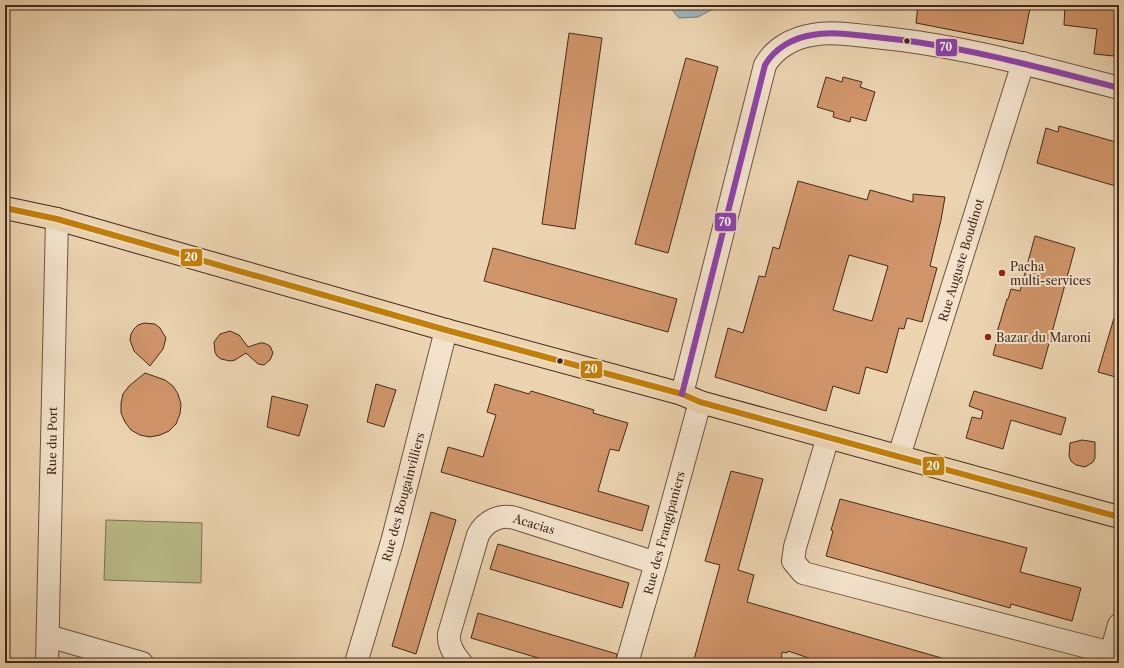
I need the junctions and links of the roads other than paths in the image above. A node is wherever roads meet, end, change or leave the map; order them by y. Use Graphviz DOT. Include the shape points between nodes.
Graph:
graph roads {
  1 [pos="1022,63"];
  2 [pos="1119,88"];
  3 [pos="5,208"];
  4 [pos="57,219"];
  5 [pos="446,330"];
  6 [pos="691,398"];
  7 [pos="828,437"];
  8 [pos="899,456"];
  9 [pos="1119,518"];
  10 [pos="656,563"];
  11 [pos="1119,625"];
  12 [pos="48,636"];
  13 [pos="1110,658"];
  14 [pos="47,663"];
  15 [pos="142,663"];
  16 [pos="356,663"];
  17 [pos="461,663"];
  18 [pos="627,663"];
  1 -- 2 [label="street"];
  1 -- 6 [label="street, Rue des Frangipaniers" via="944,46 825,33 800,38 774,53 765,65"];
  1 -- 8 [label="street, Rue Auguste Boudinot"];
  3 -- 4 [label="main road"];
  4 -- 5 [label="main road"];
  4 -- 12 [label="street, Rue du Port"];
  5 -- 6 [label="main road"];
  5 -- 16 [label="street, Rue des Bougainvilliers" via="392,542"];
  6 -- 7 [label="main road"];
  6 -- 10 [label="street, Rue des Frangipaniers"];
  7 -- 8 [label="main road"];
  7 -- 13 [label="street" via="795,547 793,561 803,573"];
  8 -- 9 [label="main road"];
  10 -- 17 [label="street, Acacias" via="515,518 504,516 492,521 480,530 478,535 449,634 450,646"];
  10 -- 18 [label="street, Rue des Frangipaniers"];
  11 -- 13 [label="street"];
  12 -- 14 [label="street, Rue du Port"];
  12 -- 15 [label="street"];
}
